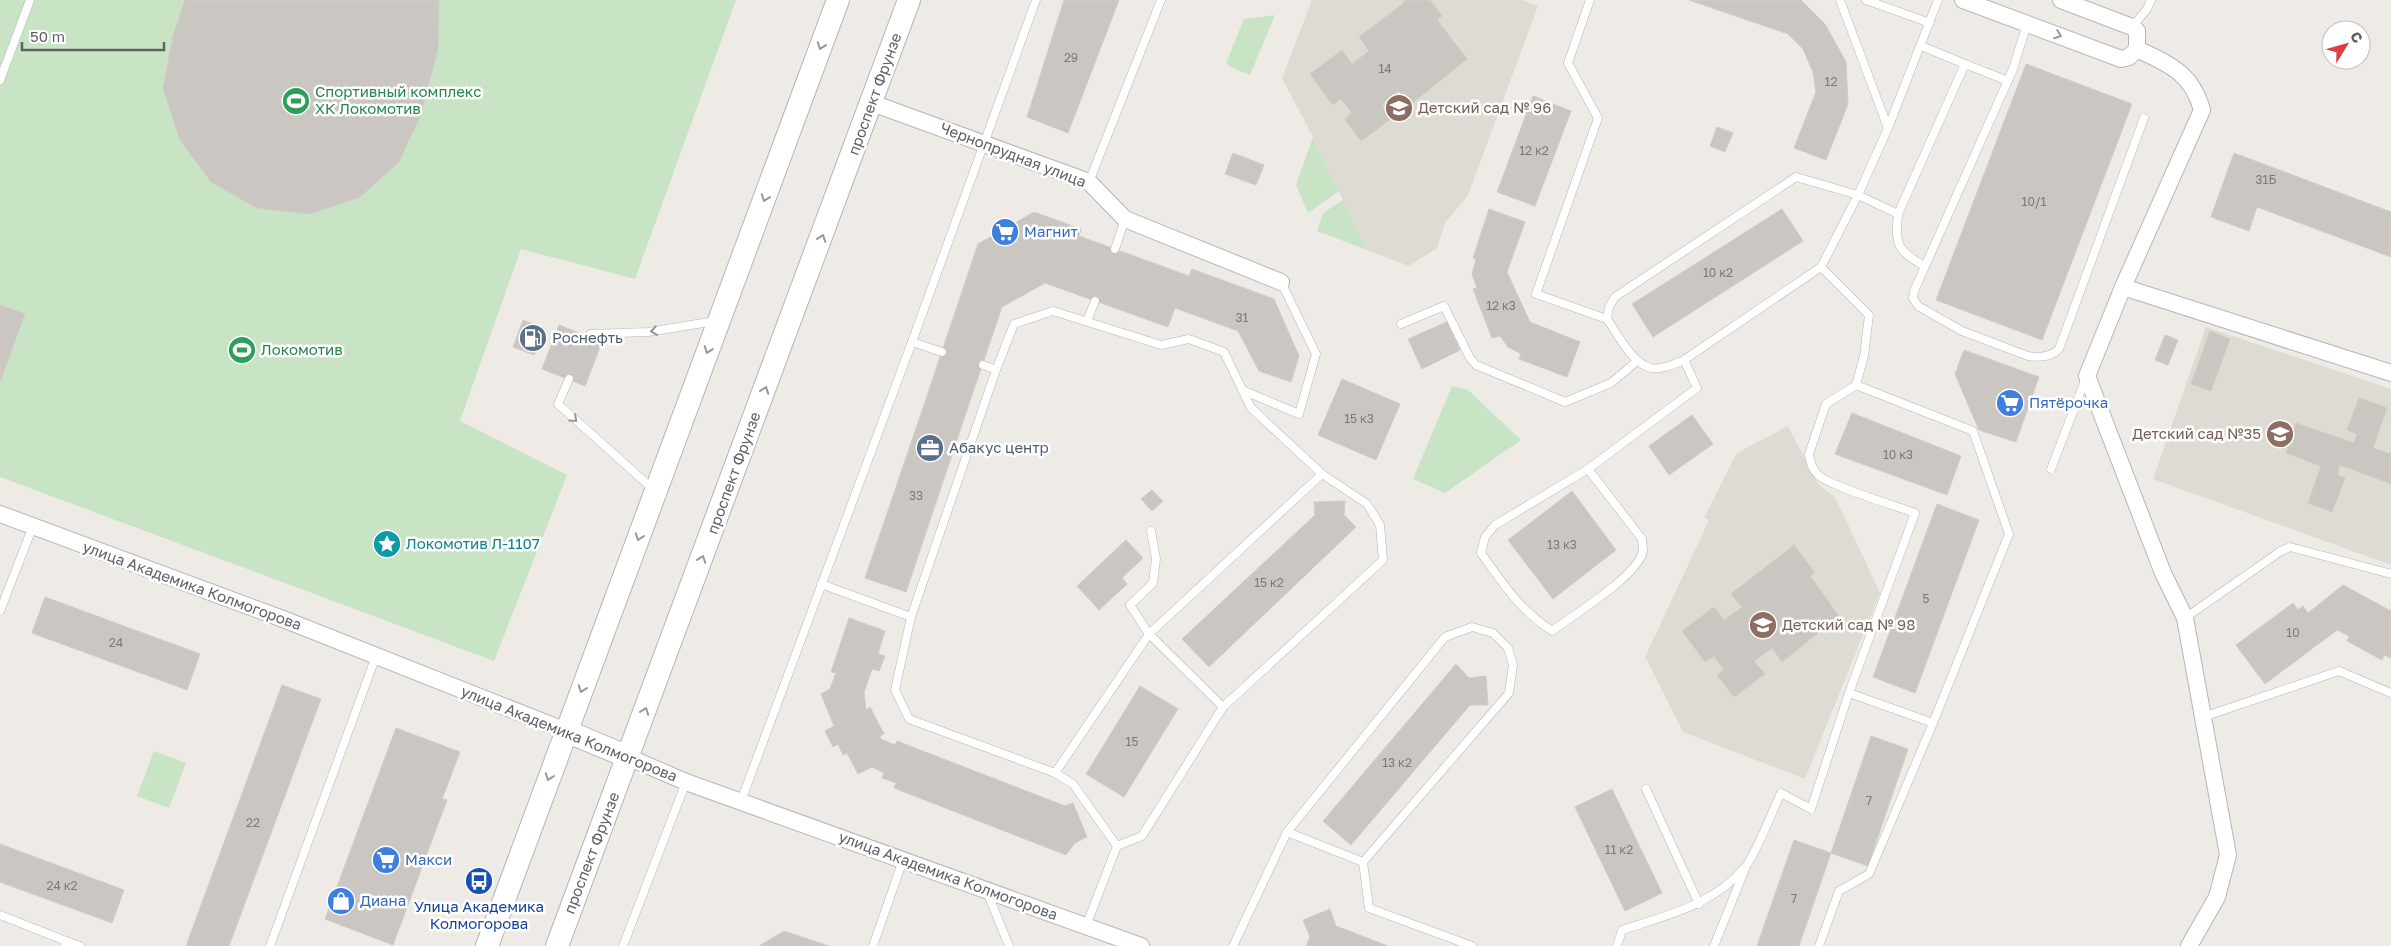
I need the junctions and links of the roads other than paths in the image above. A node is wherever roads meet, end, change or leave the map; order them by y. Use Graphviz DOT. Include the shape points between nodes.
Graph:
graph roads {
  1 [pos="30,0"];
  2 [pos="838,0"];
  3 [pos="909,0"];
  4 [pos="1036,0"];
  5 [pos="1161,0"];
  6 [pos="1590,0"];
  7 [pos="1840,0"];
  8 [pos="1866,0"];
  9 [pos="1938,0"];
  10 [pos="1963,0"];
  11 [pos="2061,0"];
  12 [pos="2151,0"];
  13 [pos="1930,24"];
  14 [pos="2027,24"];
  15 [pos="2132,27"];
  16 [pos="1921,46"];
  17 [pos="2136,49"];
  18 [pos="1965,64"];
  19 [pos="0,80"];
  20 [pos="2008,82"];
  21 [pos="872,103"];
  22 [pos="2144,118"];
  23 [pos="1888,128"];
  24 [pos="984,144"];
  25 [pos="1089,182"];
  26 [pos="1858,195"];
  27 [pos="1898,214"];
  28 [pos="1125,219"];
  29 [pos="1115,249"];
  30 [pos="1924,266"];
  31 [pos="1821,267"];
  32 [pos="1282,282"];
  33 [pos="2123,287"];
  34 [pos="1095,301"];
  35 [pos="1607,319"];
  36 [pos="719,321"];
  37 [pos="1087,322"];
  38 [pos="1401,324"];
  39 [pos="589,336"];
  40 [pos="912,342"];
  41 [pos="942,352"];
  42 [pos="1684,360"];
  43 [pos="1637,361"];
  44 [pos="983,365"];
  45 [pos="996,370"];
  46 [pos="2391,374"];
  47 [pos="2087,376"];
  48 [pos="570,379"];
  49 [pos="1856,385"];
  50 [pos="1242,390"];
  51 [pos="1588,468"];
  52 [pos="2051,469"];
  53 [pos="1322,474"];
  54 [pos="656,491"];
  55 [pos="0,514"];
  56 [pos="33,526"];
  57 [pos="1151,531"];
  58 [pos="2391,574"];
  59 [pos="821,584"];
  60 [pos="0,611"];
  61 [pos="911,617"];
  62 [pos="2185,618"];
  63 [pos="1150,634"];
  64 [pos="376,656"];
  65 [pos="1849,693"];
  66 [pos="2391,693"];
  67 [pos="1223,707"];
  68 [pos="2202,717"];
  69 [pos="1934,723"];
  70 [pos="566,731"];
  71 [pos="628,757"];
  72 [pos="1055,773"];
  73 [pos="686,782"];
  74 [pos="1646,789"];
  75 [pos="741,801"];
  76 [pos="1287,832"];
  77 [pos="1117,846"];
  78 [pos="903,860"];
  79 [pos="1363,862"];
  80 [pos="1747,865"];
  81 [pos="986,890"];
  82 [pos="1700,904"];
  83 [pos="0,915"];
  84 [pos="1086,926"];
  85 [pos="66,944"];
  86 [pos="80,946"];
  87 [pos="270,946"];
  88 [pos="487,946"];
  89 [pos="557,946"];
  90 [pos="623,946"];
  91 [pos="873,946"];
  92 [pos="1009,946"];
  93 [pos="1142,946"];
  94 [pos="1233,946"];
  95 [pos="1472,946"];
  96 [pos="1617,946"];
  97 [pos="1714,946"];
  98 [pos="1819,946"];
  99 [pos="2189,946"];
  1 -- 19 [label="lane"];
  2 -- 36 [label="main road, one-way"];
  3 -- 21 [label="main road, проспект Фрунзе"];
  4 -- 24 [label="lane"];
  5 -- 25 [label="lane"];
  6 -- 35 [label="lane" via="1568,63 1598,118 1536,294"];
  7 -- 23 [label="lane"];
  8 -- 13 [label="lane"];
  9 -- 13 [label="lane"];
  10 -- 14 [label="street"];
  11 -- 15 [label="street"];
  12 -- 15 [label="lane"];
  13 -- 16 [label="lane"];
  14 -- 17 [label="street, one-way" via="2122,58 2129,57"];
  14 -- 20 [label="lane"];
  15 -- 17 [label="street" via="2137,31"];
  16 -- 18 [label="lane"];
  16 -- 23 [label="lane"];
  17 -- 33 [label="street" via="2174,67 2193,86 2202,110"];
  18 -- 20 [label="lane"];
  18 -- 27 [label="lane"];
  20 -- 30 [label="lane"];
  21 -- 24 [label="street, Чернопрудная улица"];
  71 -- 21 [label="main road, проспект Фрунзе, one-way"];
  22 -- 30 [label="lane" via="2059,349 2054,354 2038,358 2028,356 1962,330 1918,306 1914,290"];
  23 -- 26 [label="lane"];
  24 -- 25 [label="street, Чернопрудная улица"];
  24 -- 40 [label="lane"];
  25 -- 28 [label="street, Чернопрудная улица"];
  26 -- 27 [label="lane"];
  26 -- 31 [label="lane"];
  26 -- 35 [label="lane" via="1796,176 1616,297 1609,307"];
  27 -- 30 [label="lane" via="1898,245 1904,255"];
  28 -- 29 [label="lane"];
  28 -- 32 [label="street, Чернопрудная улица"];
  31 -- 42 [label="lane"];
  31 -- 49 [label="lane" via="1869,315 1864,356"];
  32 -- 50 [label="lane" via="1316,354 1300,414"];
  33 -- 46 [label="street"];
  33 -- 47 [label="street"];
  34 -- 37 [label="lane"];
  35 -- 43 [label="lane"];
  36 -- 39 [label="lane, one-way" via="648,332"];
  36 -- 54 [label="main road, one-way"];
  37 -- 45 [label="lane" via="1053,311 1014,324"];
  37 -- 50 [label="lane" via="1160,345 1189,339 1224,352"];
  38 -- 43 [label="lane" via="1444,306 1476,365 1565,402 1611,383"];
  40 -- 41 [label="lane"];
  40 -- 59 [label="lane"];
  42 -- 43 [label="lane" via="1651,368"];
  42 -- 51 [label="lane" via="1697,388"];
  44 -- 45 [label="lane"];
  45 -- 61 [label="lane"];
  47 -- 52 [label="lane"];
  47 -- 62 [label="street" via="2162,572"];
  48 -- 54 [label="lane, one-way" via="558,404"];
  49 -- 65 [label="lane" via="1826,404 1809,454 1814,470 1827,480 1915,514"];
  49 -- 69 [label="lane" via="1973,431 2009,534"];
  50 -- 53 [label="lane" via="1251,408"];
  51 -- 51 [label="lane" via="1642,539 1643,551 1621,580 1552,631 1525,610 1481,553 1485,537 1496,525"];
  53 -- 63 [label="lane"];
  53 -- 67 [label="lane" via="1367,504 1380,525 1383,560"];
  54 -- 70 [label="main road, one-way"];
  55 -- 56 [label="street, улица Академика Колмогорова"];
  56 -- 60 [label="lane"];
  56 -- 64 [label="street, улица Академика Колмогорова"];
  57 -- 63 [label="lane" via="1156,559 1153,583 1130,605"];
  58 -- 62 [label="lane" via="2290,547"];
  59 -- 61 [label="lane"];
  59 -- 75 [label="lane"];
  61 -- 72 [label="lane" via="895,690 909,719"];
  62 -- 68 [label="street"];
  63 -- 67 [label="lane"];
  63 -- 72 [label="lane"];
  64 -- 70 [label="street, улица Академика Колмогорова"];
  64 -- 87 [label="lane"];
  65 -- 69 [label="lane"];
  65 -- 80 [label="lane" via="1811,809 1781,793"];
  66 -- 68 [label="lane" via="2339,671"];
  67 -- 77 [label="lane" via="1142,836"];
  68 -- 99 [label="street" via="2228,855 2217,897"];
  69 -- 98 [label="lane" via="1869,874 1839,891"];
  70 -- 71 [label="main road, улица Академика Колмогорова"];
  70 -- 88 [label="main road, one-way"];
  71 -- 73 [label="street, улица Академика Колмогорова"];
  71 -- 89 [label="main road, проспект Фрунзе"];
  72 -- 77 [label="lane" via="1073,784"];
  73 -- 75 [label="street, улица Академика Колмогорова"];
  73 -- 90 [label="lane"];
  74 -- 82 [label="lane"];
  75 -- 78 [label="street, улица Академика Колмогорова"];
  76 -- 79 [label="lane"];
  76 -- 79 [label="lane" via="1445,637 1472,627 1493,633 1508,648 1513,665 1509,693"];
  76 -- 94 [label="lane"];
  77 -- 84 [label="lane"];
  78 -- 81 [label="street, улица Академика Колмогорова"];
  78 -- 91 [label="lane"];
  79 -- 95 [label="lane" via="1369,908"];
  80 -- 82 [label="lane" via="1726,886"];
  80 -- 97 [label="lane"];
  81 -- 84 [label="street, улица Академика Колмогорова"];
  81 -- 92 [label="lane"];
  82 -- 96 [label="lane" via="1622,930"];
  83 -- 85 [label="lane"];
  84 -- 93 [label="street, улица Академика Колмогорова"];
  85 -- 86 [label="lane"];
}
